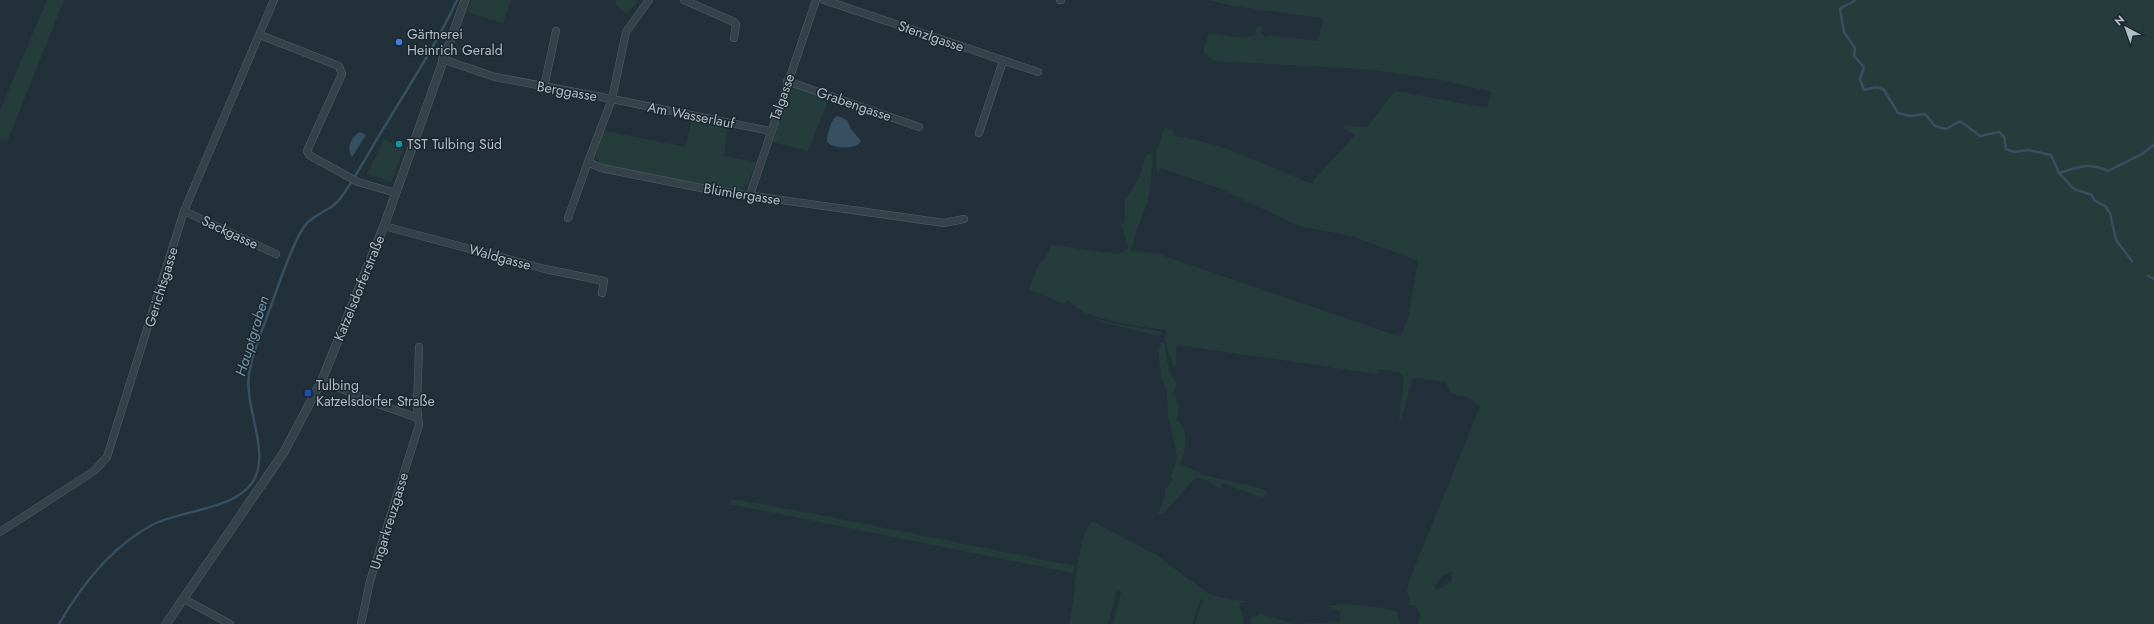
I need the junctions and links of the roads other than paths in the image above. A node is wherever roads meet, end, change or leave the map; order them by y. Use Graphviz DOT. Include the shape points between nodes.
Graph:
graph roads {
  1 [pos="274,0"];
  2 [pos="465,0"];
  3 [pos="649,0"];
  4 [pos="684,0"];
  5 [pos="816,0"];
  6 [pos="824,0"];
  7 [pos="556,31"];
  8 [pos="260,35"];
  9 [pos="734,38"];
  10 [pos="442,60"];
  11 [pos="1003,61"];
  12 [pos="1038,72"];
  13 [pos="787,81"];
  14 [pos="544,87"];
  15 [pos="612,99"];
  16 [pos="919,128"];
  17 [pos="770,131"];
  18 [pos="979,132"];
  19 [pos="588,162"];
  20 [pos="396,193"];
  21 [pos="750,195"];
  22 [pos="184,211"];
  23 [pos="568,218"];
  24 [pos="964,219"];
  25 [pos="384,226"];
  26 [pos="276,254"];
  27 [pos="602,293"];
  28 [pos="419,347"];
  29 [pos="322,380"];
  30 [pos="418,418"];
  31 [pos="0,532"];
  32 [pos="184,599"];
  33 [pos="166,624"];
  34 [pos="230,624"];
  35 [pos="361,624"];
  1 -- 8 [label="street, Gerichtsgasse"];
  2 -- 10 [label="street, Katzelsdorferstraße"];
  3 -- 15 [label="street, Berggasse" via="626,32"];
  4 -- 9 [label="street" via="734,22"];
  5 -- 13 [label="street, Talgasse"];
  6 -- 11 [label="street, Stenzlgasse"];
  7 -- 14 [label="street"];
  8 -- 20 [label="street" via="340,66 342,74 307,151 309,155 358,182"];
  8 -- 22 [label="street, Gerichtsgasse"];
  10 -- 14 [label="street, Berggasse" via="495,77"];
  10 -- 20 [label="street, Katzelsdorferstraße"];
  11 -- 12 [label="street, Stenzlgasse"];
  11 -- 18 [label="street"];
  13 -- 16 [label="street, Grabengasse"];
  13 -- 17 [label="street, Talgasse"];
  14 -- 15 [label="street, Berggasse"];
  15 -- 17 [label="street, Am Wasserlauf"];
  15 -- 19 [label="street"];
  17 -- 21 [label="street, Talgasse"];
  19 -- 21 [label="street, Blümlergasse" via="601,168 711,190"];
  19 -- 23 [label="street"];
  20 -- 25 [label="street, Katzelsdorferstraße"];
  21 -- 24 [label="street, Blümlergasse" via="944,223"];
  22 -- 26 [label="street, Sackgasse"];
  22 -- 31 [label="street, Gerichtsgasse" via="106,457 94,471"];
  25 -- 27 [label="street, Waldgasse" via="545,269 604,281"];
  25 -- 29 [label="street, Katzelsdorferstraße"];
  28 -- 30 [label="street, Ungarkreuzgasse"];
  29 -- 30 [label="street" via="372,402"];
  29 -- 32 [label="street, Katzelsdorferstraße" via="284,452"];
  30 -- 35 [label="street, Ungarkreuzgasse" via="419,424 370,582"];
  32 -- 33 [label="street, Katzelsdorferstraße"];
  32 -- 34 [label="street"];
}
